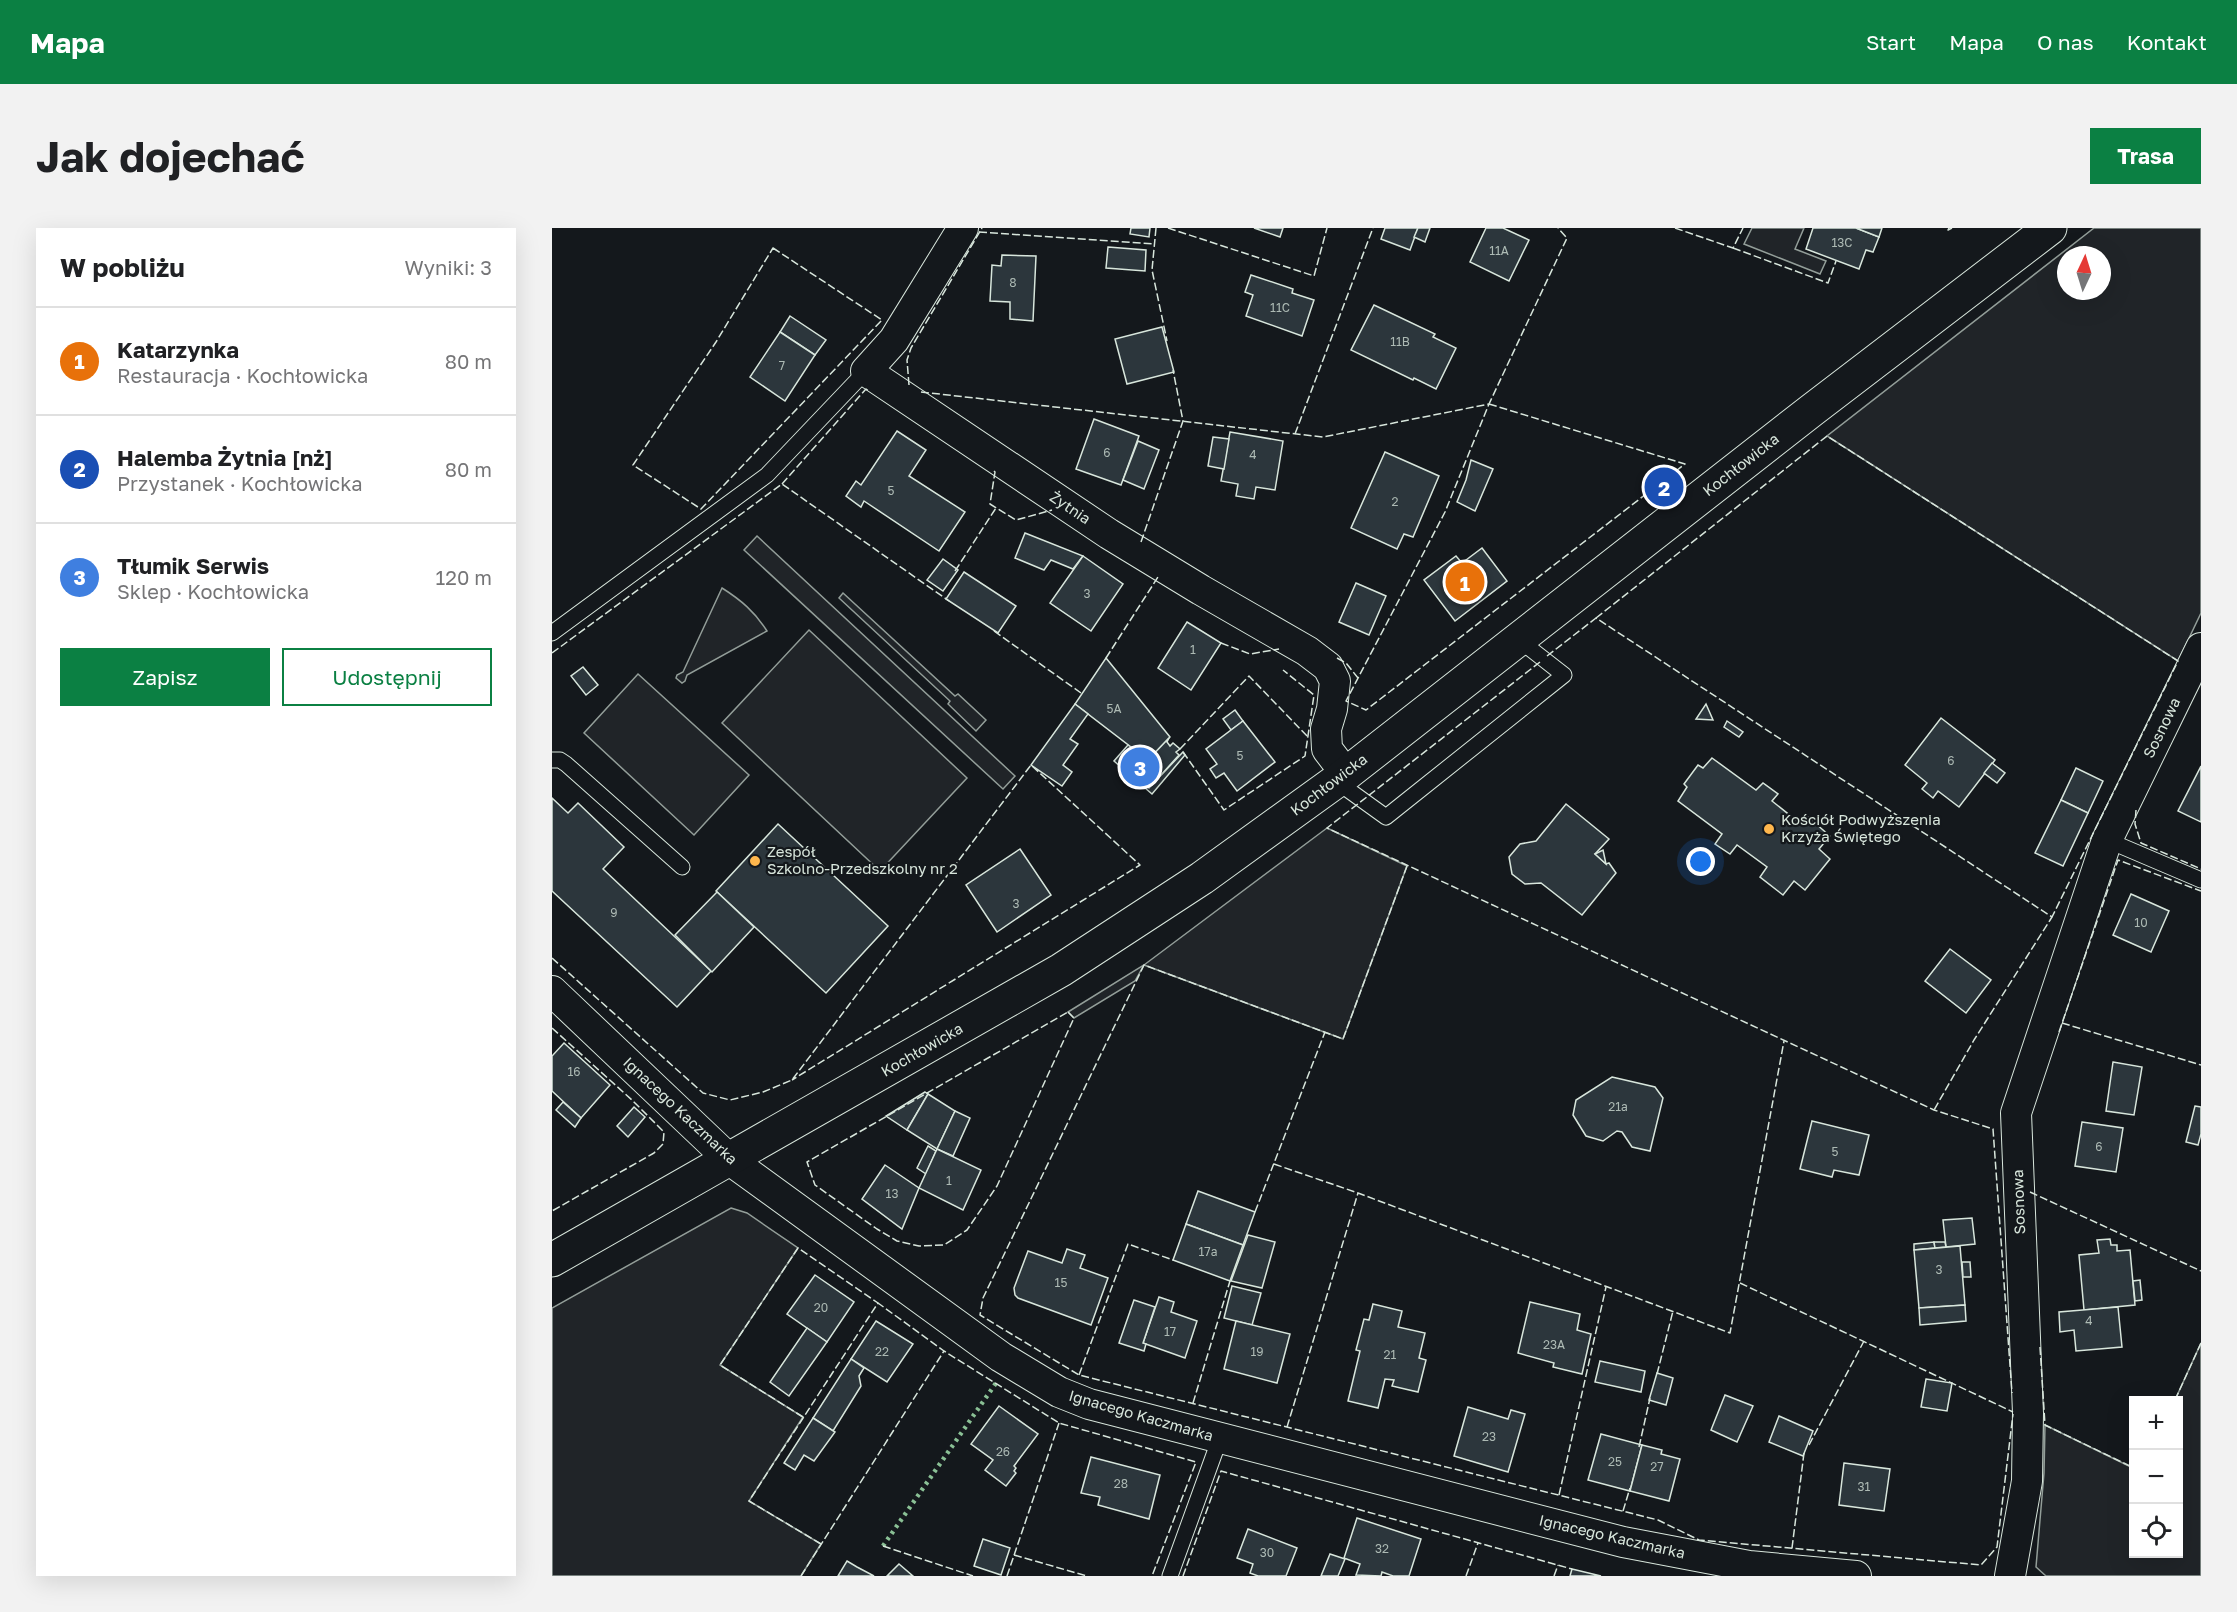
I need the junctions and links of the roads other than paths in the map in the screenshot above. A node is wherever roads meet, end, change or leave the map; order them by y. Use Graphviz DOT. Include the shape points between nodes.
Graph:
graph roads {
  1 [pos="963,228"];
  2 [pos="2050,228"];
  3 [pos="866,371"];
  4 [pos="552,633"];
  5 [pos="1518,639"];
  6 [pos="2201,648"];
  7 [pos="552,760"];
  8 [pos="1341,777"];
  9 [pos="2107,840"];
  10 [pos="682,867"];
  11 [pos="2201,880"];
  12 [pos="552,991"];
  13 [pos="730,1160"];
  14 [pos="552,1260"];
  15 [pos="1221,1438"];
  16 [pos="1170,1576"];
  17 [pos="1856,1576"];
  18 [pos="2010,1576"];
  1 -- 3 [label="street" via="894,340"];
  2 -- 5 [label="street, Kochłowicka"];
  3 -- 4 [label="lane" via="767,475"];
  3 -- 8 [label="street, Żytnia" via="1109,534 1328,667 1335,681 1326,729 1327,749"];
  5 -- 8 [label="street, Kochłowicka"];
  5 -- 8 [label="lane" via="1564,675 1386,817"];
  6 -- 9 [label="street, Sosnowa"];
  7 -- 10 [label="lane" via="566,764"];
  8 -- 13 [label="street, Kochłowicka" via="1202,878 1061,970"];
  9 -- 11 [label="lane"];
  9 -- 18 [label="street, Sosnowa" via="2016,1113 2028,1413 2027,1481"];
  12 -- 13 [label="street, Ignacego Kaczmarka"];
  13 -- 14 [label="street, Kochłowicka"];
  13 -- 15 [label="street, Ignacego Kaczmarka" via="1001,1357 1059,1392 1089,1404"];
  15 -- 16 [label="lane"];
  15 -- 17 [label="street, Ignacego Kaczmarka" via="1623,1542 1749,1566"];
}
